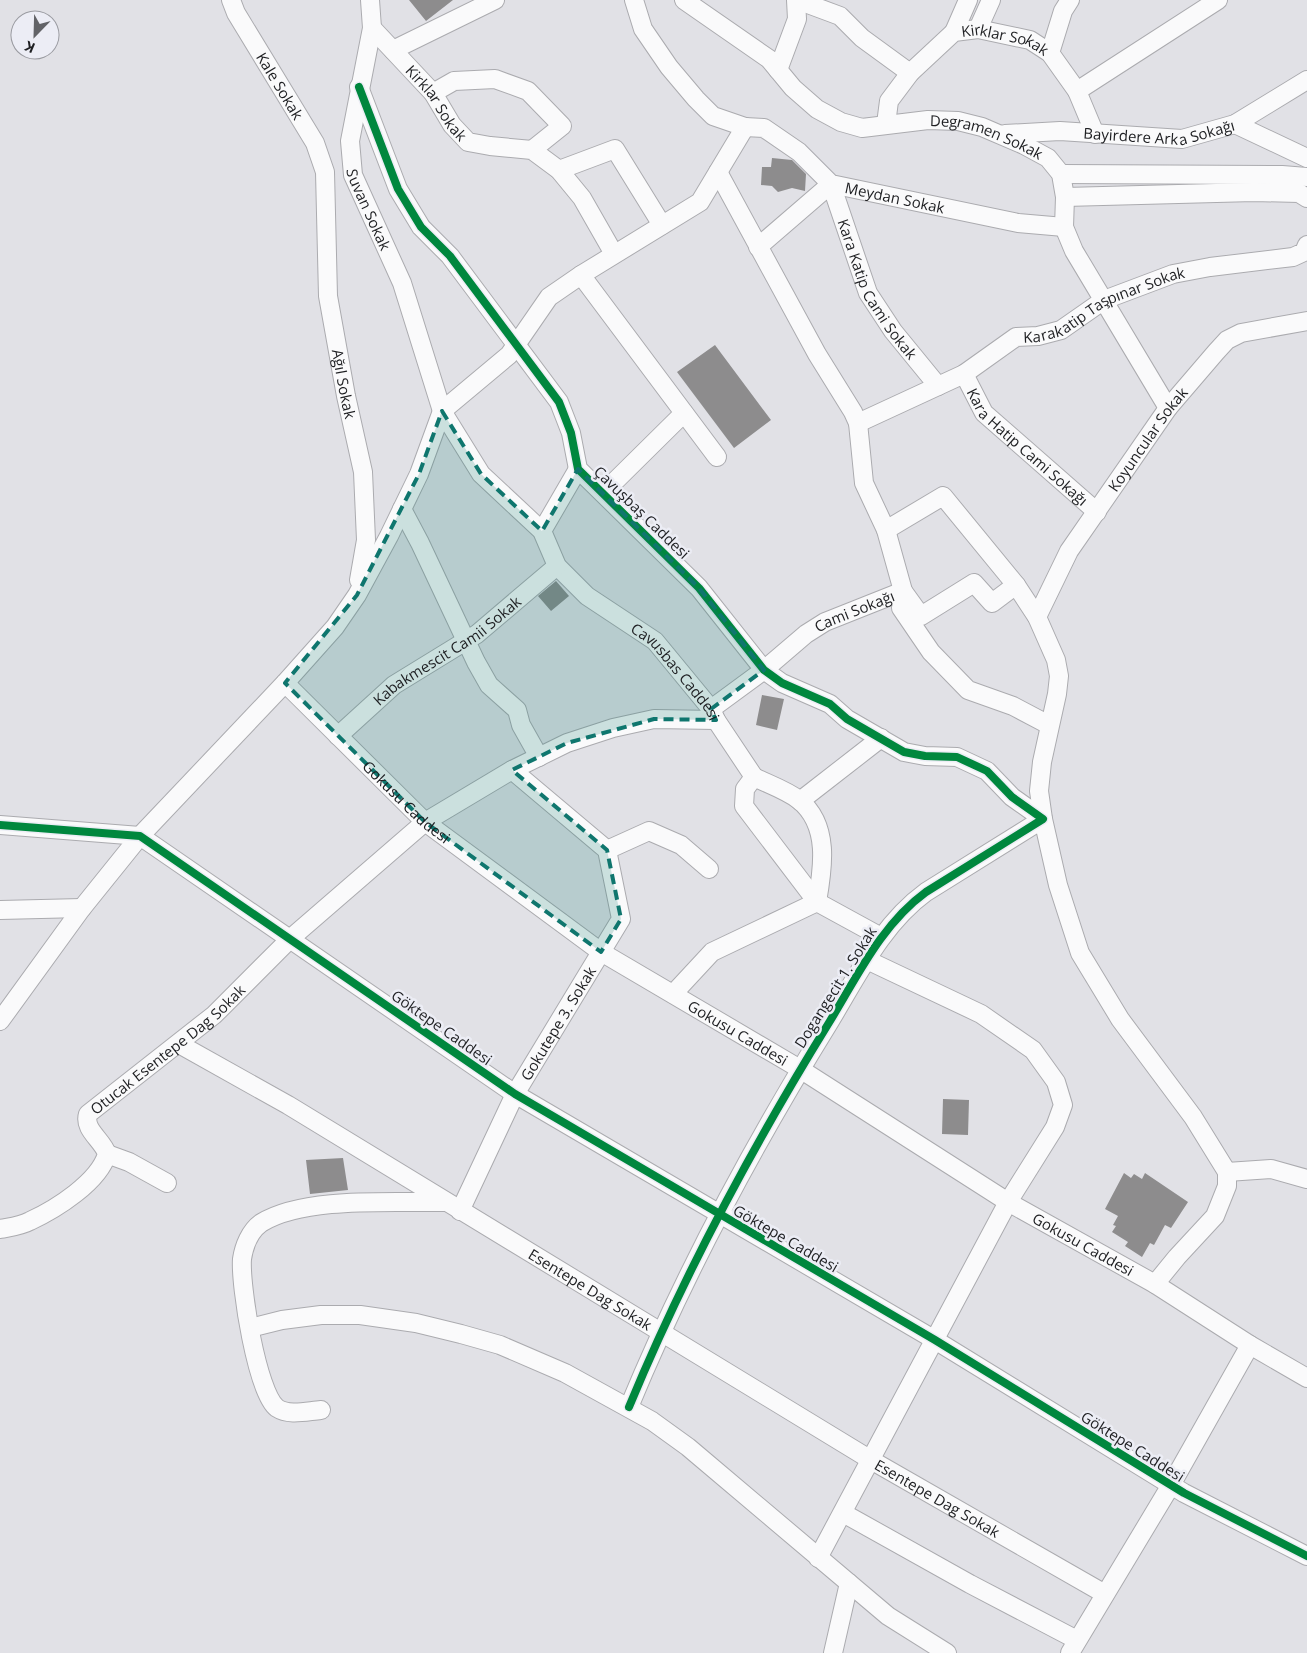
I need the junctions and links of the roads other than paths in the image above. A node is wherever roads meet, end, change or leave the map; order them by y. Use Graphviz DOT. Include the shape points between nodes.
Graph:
graph roads {
  1 [pos="231,0"];
  2 [pos="370,0"];
  3 [pos="494,0"];
  4 [pos="634,0"];
  5 [pos="684,0"];
  6 [pos="797,0"];
  7 [pos="968,0"];
  8 [pos="992,0"];
  9 [pos="1070,0"];
  10 [pos="1218,0"];
  11 [pos="372,28"];
  12 [pos="978,29"];
  13 [pos="954,32"];
  14 [pos="393,50"];
  15 [pos="1050,53"];
  16 [pos="778,70"];
  17 [pos="910,73"];
  18 [pos="1307,80"];
  19 [pos="359,87"];
  20 [pos="1077,91"];
  21 [pos="433,93"];
  22 [pos="886,124"];
  23 [pos="1235,124"];
  24 [pos="745,128"];
  25 [pos="999,134"];
  26 [pos="1095,134"];
  27 [pos="532,150"];
  28 [pos="1307,158"];
  29 [pos="352,164"];
  30 [pos="559,170"];
  31 [pos="326,172"];
  32 [pos="718,172"];
  33 [pos="1061,174"];
  34 [pos="1307,177"];
  35 [pos="831,184"];
  36 [pos="1065,197"];
  37 [pos="1307,198"];
  38 [pos="662,225"];
  39 [pos="1064,227"];
  40 [pos="1307,245"];
  41 [pos="758,247"];
  42 [pos="614,254"];
  43 [pos="581,275"];
  44 [pos="1104,300"];
  45 [pos="1307,321"];
  46 [pos="517,345"];
  47 [pos="964,374"];
  48 [pos="938,386"];
  49 [pos="1168,408"];
  50 [pos="442,411"];
  51 [pos="684,413"];
  52 [pos="858,423"];
  53 [pos="717,457"];
  54 [pos="578,469"];
  55 [pos="603,493"];
  56 [pos="402,510"];
  57 [pos="1097,512"];
  58 [pos="886,530"];
  59 [pos="542,531"];
  60 [pos="557,566"];
  61 [pos="1016,584"];
  62 [pos="898,593"];
  63 [pos="357,595"];
  64 [pos="1037,617"];
  65 [pos="466,642"];
  66 [pos="764,670"];
  67 [pos="284,683"];
  68 [pos="713,715"];
  69 [pos="1049,724"];
  70 [pos="338,736"];
  71 [pos="881,738"];
  72 [pos="539,757"];
  73 [pos="512,770"];
  74 [pos="754,777"];
  75 [pos="800,801"];
  76 [pos="0,815"];
  77 [pos="1043,819"];
  78 [pos="425,822"];
  79 [pos="0,825"];
  80 [pos="22,828"];
  81 [pos="140,836"];
  82 [pos="607,850"];
  83 [pos="709,869"];
  84 [pos="817,902"];
  85 [pos="82,908"];
  86 [pos="0,910"];
  87 [pos="881,937"];
  88 [pos="290,938"];
  89 [pos="601,952"];
  90 [pos="867,960"];
  91 [pos="673,994"];
  92 [pos="0,1021"];
  93 [pos="179,1044"];
  94 [pos="800,1069"];
  95 [pos="515,1094"];
  96 [pos="107,1154"];
  97 [pos="1227,1172"];
  98 [pos="1307,1179"];
  99 [pos="167,1183"];
  100 [pos="445,1202"];
  101 [pos="1008,1202"];
  102 [pos="460,1211"];
  103 [pos="720,1215"];
  104 [pos="0,1229"];
  105 [pos="1156,1284"];
  106 [pos="250,1328"];
  107 [pos="660,1332"];
  108 [pos="935,1340"];
  109 [pos="1250,1346"];
  110 [pos="1307,1378"];
  111 [pos="629,1407"];
  112 [pos="321,1410"];
  113 [pos="871,1460"];
  114 [pos="1170,1485"];
  115 [pos="843,1513"];
  116 [pos="1307,1556"];
  117 [pos="818,1558"];
  118 [pos="849,1583"];
  119 [pos="1105,1594"];
  120 [pos="1073,1647"];
  121 [pos="833,1653"];
  122 [pos="947,1653"];
  1 -- 31 [label="street, Kale Sokak" via="249,36 315,142"];
  2 -- 11 [label="street, Suvan Sokak"];
  3 -- 14 [label="street"];
  4 -- 24 [label="street, Meydan Sokak" via="643,29 668,67 713,116"];
  5 -- 16 [label="street, Degramen Sokak" via="769,60"];
  6 -- 16 [label="street" via="797,19"];
  6 -- 17 [label="street" via="840,16 862,38"];
  7 -- 13 [label="street"];
  8 -- 12 [label="street"];
  9 -- 15 [label="street" via="1063,11"];
  10 -- 20 [label="street"];
  11 -- 14 [label="street, Kirklar Sokak"];
  11 -- 19 [label="street, Suvan Sokak"];
  12 -- 13 [label="street, Kirklar Sokak"];
  12 -- 15 [label="street, Kirklar Sokak" via="1030,40"];
  13 -- 17 [label="street, Kirklar Sokak"];
  14 -- 21 [label="street, Kirklar Sokak"];
  15 -- 20 [label="street, Kirklar Sokak"];
  16 -- 22 [label="street, Degramen Sokak" via="817,109 841,122 862,128"];
  17 -- 22 [label="street, Kirklar Sokak" via="889,101"];
  18 -- 23 [label="street, Bayirdere Arka Sokağı"];
  19 -- 29 [label="street, Suvan Sokak" via="350,141"];
  19 -- 46 [label="street, Çavuşbaş Caddesi" via="398,189 421,227 450,256"];
  20 -- 26 [label="street, Kirklar Sokak"];
  21 -- 27 [label="street, Kirklar Sokak" via="452,126 468,142"];
  21 -- 27 [label="street" via="454,81 495,79 528,91 562,126"];
  22 -- 25 [label="street, Degramen Sokak" via="958,121"];
  23 -- 26 [label="street, Bayirdere Arka Sokağı" via="1182,139"];
  23 -- 28 [label="street"];
  24 -- 32 [label="street"];
  24 -- 35 [label="street, Meydan Sokak" via="764,128 799,152"];
  25 -- 26 [label="street, Bayirdere Arka Sokağı" via="1060,131"];
  25 -- 33 [label="street, Degramen Sokak" via="1048,158"];
  27 -- 30 [label="street"];
  29 -- 31 [label="street"];
  29 -- 50 [label="street, Suvan Sokak" via="353,175 402,283"];
  30 -- 38 [label="street" via="615,149"];
  30 -- 42 [label="street" via="582,198"];
  31 -- 63 [label="street, Ağıl Sokak" via="328,296 363,472 366,540"];
  32 -- 38 [label="street" via="700,202"];
  32 -- 41 [label="street"];
  33 -- 34 [label="street"];
  33 -- 36 [label="street"];
  35 -- 39 [label="street, Meydan Sokak" via="1018,224"];
  35 -- 41 [label="street"];
  35 -- 48 [label="street, Kara Katip Cami Sokak" via="868,293 893,331"];
  36 -- 37 [label="street" via="1254,192 1300,193"];
  36 -- 39 [label="street"];
  38 -- 42 [label="street"];
  39 -- 44 [label="street" via="1074,251"];
  40 -- 44 [label="street, Karakatip Taşpınar Sokak" via="1304,252 1293,257 1173,274"];
  41 -- 52 [label="street"];
  42 -- 43 [label="street"];
  43 -- 46 [label="street" via="549,297"];
  43 -- 51 [label="street"];
  44 -- 47 [label="street, Karakatip Taşpınar Sokak" via="1061,330 1016,337"];
  44 -- 49 [label="street"];
  45 -- 49 [label="street, Koyuncular Sokak" via="1241,333 1227,340"];
  46 -- 50 [label="street"];
  46 -- 54 [label="street, Çavuşbaş Caddesi" via="559,402 571,433"];
  47 -- 48 [label="street, Karakatip Taşpınar Sokak"];
  47 -- 57 [label="street, Kara Hatip Cami Sokağı" via="984,413"];
  48 -- 52 [label="street, Karakatip Taşpınar Sokak"];
  49 -- 57 [label="street, Koyuncular Sokak"];
  50 -- 56 [label="street"];
  50 -- 59 [label="street, Cavusbas Caddesi" via="481,474"];
  51 -- 53 [label="street"];
  51 -- 55 [label="street"];
  52 -- 58 [label="street" via="864,483"];
  54 -- 55 [label="street, Çavuşbaş Caddesi"];
  54 -- 59 [label="street"];
  55 -- 66 [label="street, Çavuşbaş Caddesi" via="699,588"];
  56 -- 63 [label="street"];
  56 -- 65 [label="street"];
  57 -- 64 [label="street, Koyuncular Sokak" via="1069,551"];
  58 -- 61 [label="street" via="943,496"];
  58 -- 62 [label="street"];
  59 -- 60 [label="street, Cavusbas Caddesi"];
  60 -- 65 [label="street, Kabakmescit Camii Sokak"];
  60 -- 68 [label="street, Cavusbas Caddesi" via="588,596 655,641"];
  61 -- 62 [label="street, Cami Sokağı" via="992,603 974,583 921,616"];
  61 -- 64 [label="street"];
  62 -- 66 [label="street, Cami Sokağı" via="825,622"];
  62 -- 69 [label="street" via="931,652 968,690 1013,706"];
  63 -- 67 [label="street" via="335,627"];
  64 -- 69 [label="street" via="1056,660 1058,676"];
  65 -- 70 [label="street, Kabakmescit Camii Sokak" via="394,684"];
  65 -- 72 [label="street" via="489,685 517,710 521,726"];
  66 -- 68 [label="street, Cami Sokağı"];
  66 -- 71 [label="street, Çavuşbaş Caddesi" via="782,683 830,704 847,719"];
  67 -- 70 [label="street, Gokusu Caddesi"];
  67 -- 81 [label="street"];
  68 -- 72 [label="street, Otucak Esentepe Dag Sokak" via="654,719 613,728 567,743"];
  68 -- 74 [label="street, Cavusbas Caddesi"];
  69 -- 77 [label="street" via="1039,791"];
  70 -- 78 [label="street, Gokusu Caddesi"];
  71 -- 75 [label="street"];
  71 -- 77 [label="street, Çavuşbaş Caddesi" via="904,752 958,757 988,771 1012,797"];
  72 -- 73 [label="street, Otucak Esentepe Dag Sokak"];
  73 -- 78 [label="street, Otucak Esentepe Dag Sokak"];
  73 -- 82 [label="street"];
  74 -- 75 [label="street"];
  74 -- 84 [label="street" via="745,789 744,806"];
  75 -- 84 [label="street" via="820,832 822,873"];
  76 -- 80 [label="street"];
  77 -- 87 [label="street, Dogangecit 1. Sokak" via="920,896"];
  77 -- 97 [label="street" via="1058,885 1080,953 1120,1019 1193,1117"];
  78 -- 88 [label="street, Otucak Esentepe Dag Sokak"];
  78 -- 89 [label="street, Gokusu Caddesi"];
  79 -- 80 [label="street"];
  80 -- 81 [label="street"];
  81 -- 85 [label="street"];
  81 -- 88 [label="street, Göktepe Caddesi"];
  82 -- 83 [label="street" via="649,831 681,845"];
  82 -- 89 [label="street, Gokutepe 3. Sokak" via="621,919"];
  84 -- 87 [label="street"];
  84 -- 91 [label="street" via="712,952"];
  85 -- 86 [label="street"];
  85 -- 92 [label="street"];
  87 -- 90 [label="street, Dogangecit 1. Sokak"];
  88 -- 93 [label="street, Otucak Esentepe Dag Sokak" via="214,1015"];
  88 -- 95 [label="street, Göktepe Caddesi"];
  89 -- 91 [label="street, Gokusu Caddesi"];
  89 -- 95 [label="street, Gokutepe 3. Sokak"];
  90 -- 94 [label="street, Dogangecit 1. Sokak"];
  90 -- 101 [label="street" via="981,1014 1033,1050 1056,1082 1063,1106 1055,1127"];
  91 -- 94 [label="street, Gokusu Caddesi"];
  93 -- 96 [label="street, Otucak Esentepe Dag Sokak" via="88,1114 89,1128 104,1145"];
  93 -- 100 [label="street, Esentepe Dag Sokak" via="288,1105"];
  94 -- 101 [label="street, Gokusu Caddesi"];
  94 -- 103 [label="street, Dogangecit 1. Sokak"];
  95 -- 102 [label="street, Gokutepe 3. Sokak"];
  95 -- 103 [label="street, Göktepe Caddesi"];
  96 -- 99 [label="street"];
  96 -- 104 [label="street" via="102,1166 79,1191 28,1222"];
  97 -- 98 [label="street" via="1271,1169"];
  97 -- 105 [label="street" via="1226,1186 1215,1216"];
  100 -- 102 [label="street, Esentepe Dag Sokak"];
  100 -- 106 [label="street" via="323,1205 281,1213 260,1224 247,1240 242,1257 242,1281"];
  101 -- 105 [label="street, Gokusu Caddesi"];
  101 -- 108 [label="street"];
  102 -- 107 [label="street, Esentepe Dag Sokak"];
  103 -- 107 [label="street, Dogangecit 1. Sokak"];
  103 -- 108 [label="street, Göktepe Caddesi"];
  105 -- 109 [label="street, Gokusu Caddesi"];
  106 -- 111 [label="street" via="321,1315 360,1315 416,1323 500,1345 566,1373"];
  106 -- 112 [label="street" via="266,1395 271,1402 289,1412"];
  107 -- 111 [label="street, Dogangecit 1. Sokak"];
  107 -- 113 [label="street, Esentepe Dag Sokak"];
  108 -- 113 [label="street"];
  108 -- 114 [label="street, Göktepe Caddesi"];
  109 -- 110 [label="street, Gokusu Caddesi"];
  109 -- 114 [label="street"];
  111 -- 117 [label="street" via="688,1448"];
  113 -- 115 [label="street"];
  113 -- 119 [label="street, Esentepe Dag Sokak"];
  114 -- 116 [label="street, Göktepe Caddesi"];
  114 -- 119 [label="street"];
  115 -- 117 [label="street"];
  115 -- 120 [label="street" via="970,1584"];
  117 -- 118 [label="street"];
  118 -- 121 [label="street"];
  118 -- 122 [label="street" via="888,1616"];
  119 -- 120 [label="street"];
}
